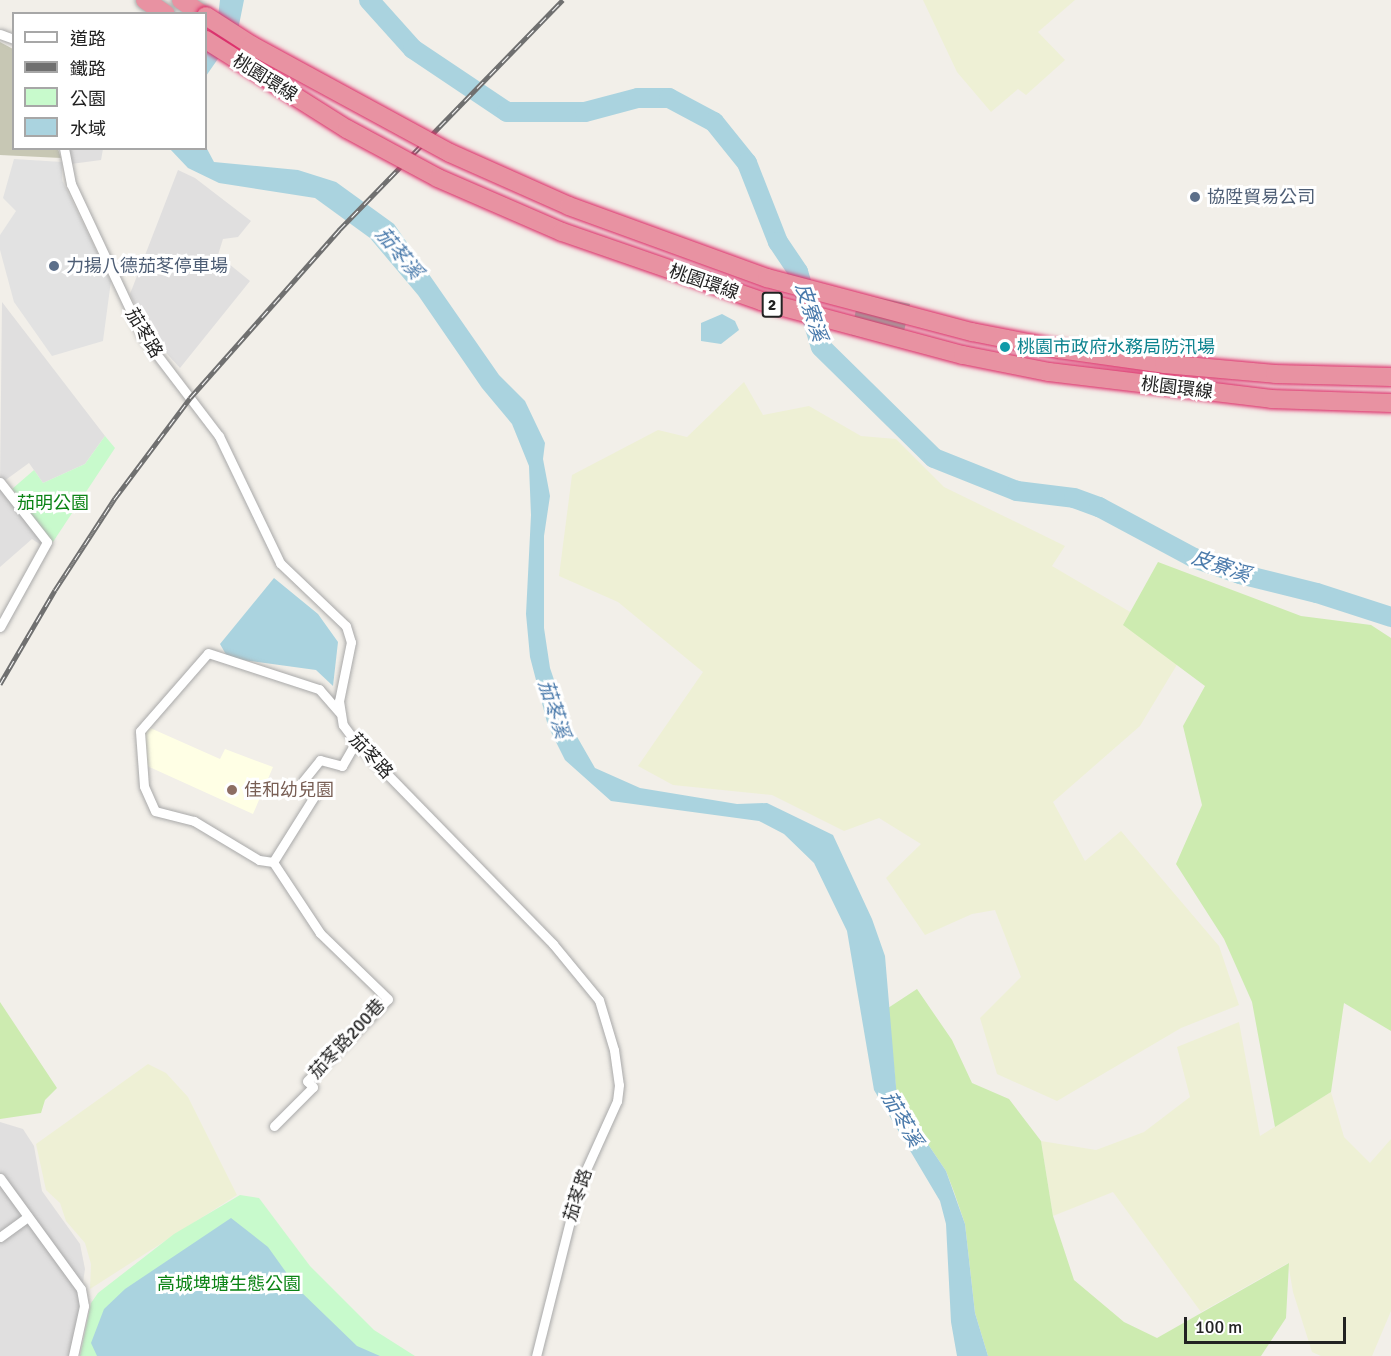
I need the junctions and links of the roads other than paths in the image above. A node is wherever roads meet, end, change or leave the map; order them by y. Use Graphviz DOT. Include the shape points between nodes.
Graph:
graph roads {
  1 [pos="145,0"];
  2 [pos="181,0"];
  3 [pos="163,12"];
  4 [pos="199,12"];
  5 [pos="207,17"];
  6 [pos="207,41"];
  7 [pos="64,150"];
  8 [pos="1391,377"];
  9 [pos="1391,403"];
  10 [pos="0,482"];
  11 [pos="0,627"];
  12 [pos="340,713"];
  13 [pos="356,742"];
  14 [pos="273,862"];
  15 [pos="274,1126"];
  16 [pos="0,1178"];
  17 [pos="28,1217"];
  18 [pos="0,1237"];
  19 [pos="73,1356"];
  20 [pos="536,1356"];
  1 -- 3 [label="highway"];
  2 -- 4 [label="highway, 桃園環線 / 2"];
  5 -- 8 [label="highway, 桃園環線 / 2, bridge" via="261,51 450,153 620,226 767,278 972,332 1059,349 1275,374"];
  6 -- 9 [label="highway, 桃園環線 / 2, bridge" via="347,129 438,178 562,232 761,302 963,355 1049,372 1271,399"];
  7 -- 12 [label="street, 茄苳路" via="71,184 142,335 219,436 280,563 346,626 351,642"];
  10 -- 11 [label="street" via="47,542"];
  12 -- 13 [label="street, 茄苳路"];
  12 -- 14 [label="street" via="319,689 208,653 140,731 144,786 155,811 194,821 259,860"];
  13 -- 14 [label="street" via="342,766 320,760 303,781 315,795"];
  13 -- 20 [label="street, 茄苳路" via="553,944 599,1000 614,1050 619,1085 616,1101 579,1185"];
  14 -- 15 [label="street, 茄苳路200巷" via="320,933 388,999 307,1081 313,1087"];
  16 -- 17 [label="street"];
  17 -- 18 [label="street"];
  17 -- 19 [label="street" via="81,1289 84,1306"];
}
